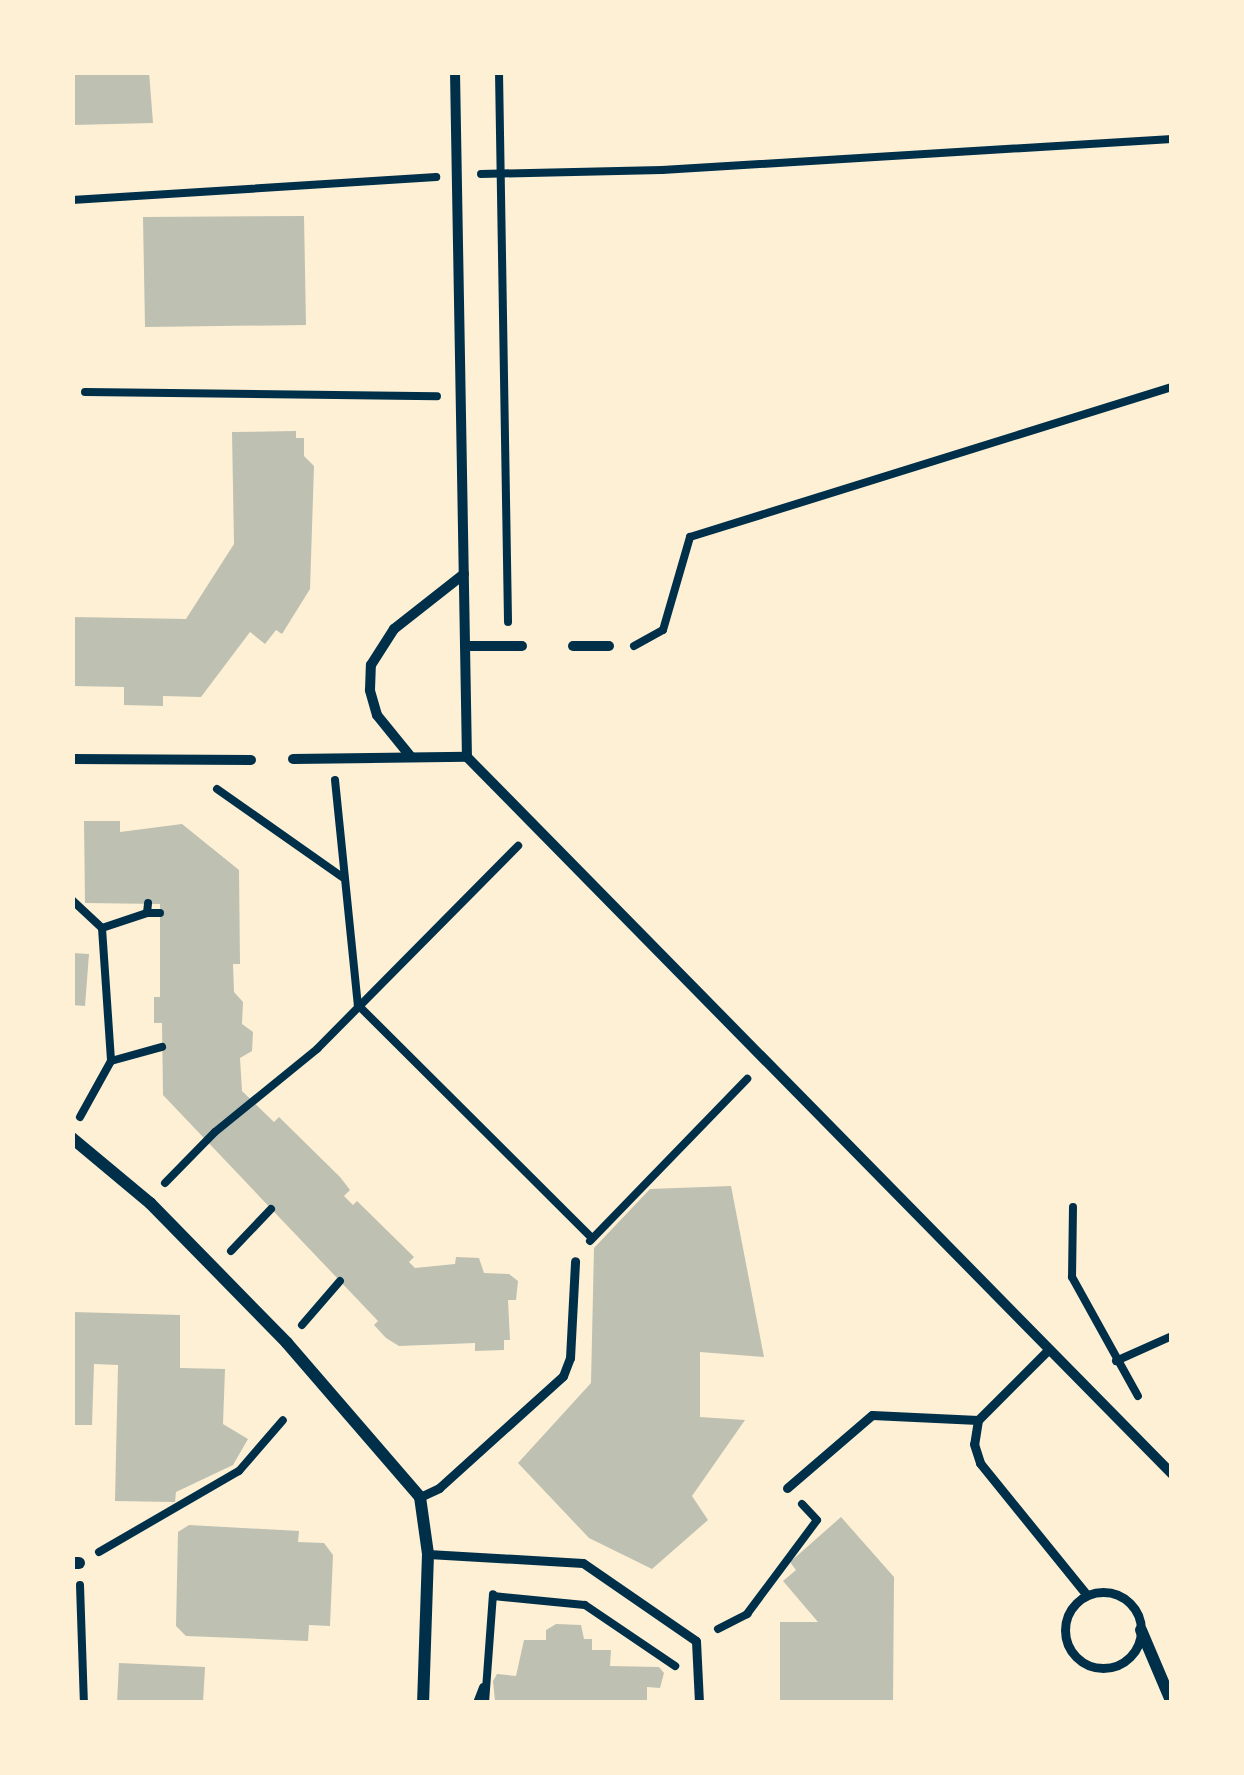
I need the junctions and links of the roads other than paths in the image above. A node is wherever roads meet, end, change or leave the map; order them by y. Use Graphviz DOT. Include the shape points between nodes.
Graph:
graph roads {
  1 [pos="455,72"];
  2 [pos="464,574"];
  3 [pos="465,646"];
  4 [pos="515,646"];
  5 [pos="574,646"];
  6 [pos="609,646"];
  7 [pos="467,757"];
  8 [pos="411,758"];
  9 [pos="72,759"];
  10 [pos="293,759"];
  11 [pos="251,760"];
  12 [pos="72,1138"];
  13 [pos="575,1261"];
  14 [pos="1049,1349"];
  15 [pos="978,1420"];
  16 [pos="1172,1474"];
  17 [pos="787,1487"];
  18 [pos="420,1497"];
  19 [pos="428,1554"];
  20 [pos="1087,1595"];
  21 [pos="1142,1630"];
  22 [pos="423,1703"];
  23 [pos="699,1703"];
  24 [pos="1172,1703"];
  1 -- 2 [label="street"];
  2 -- 3 [label="street"];
  2 -- 8 [label="street" via="394,628 371,665 377,715"];
  3 -- 4 [label="street"];
  3 -- 7 [label="street"];
  5 -- 6 [label="street"];
  7 -- 8 [label="street"];
  7 -- 14 [label="street"];
  8 -- 10 [label="street"];
  9 -- 11 [label="street"];
  12 -- 18 [label="street" via="150,1203 287,1343"];
  13 -- 18 [label="lane" via="562,1376 440,1488"];
  14 -- 15 [label="lane"];
  14 -- 16 [label="street"];
  15 -- 17 [label="lane" via="872,1415"];
  15 -- 20 [label="lane" via="980,1462"];
  18 -- 19 [label="street"];
  19 -- 22 [label="street"];
  19 -- 23 [label="lane" via="583,1563 696,1641"];
  20 -- 21 [label="lane" via="1116,1594 1132,1604"];
  20 -- 21 [label="lane" via="1065,1629 1084,1663 1120,1664"];
  21 -- 24 [label="street"];
}
